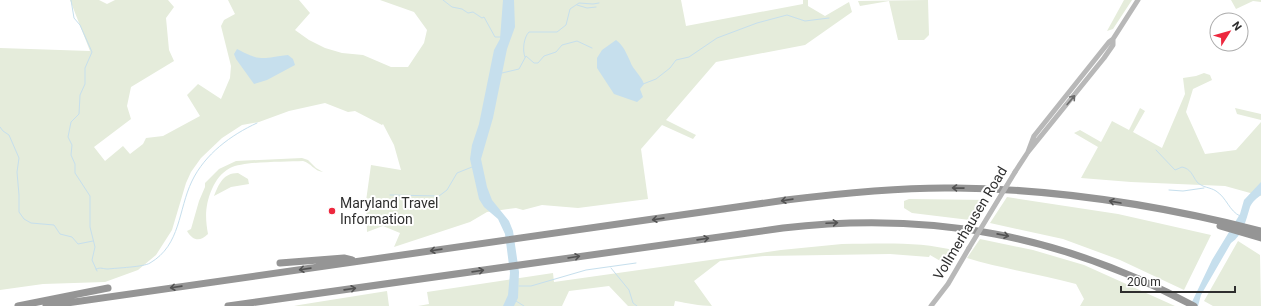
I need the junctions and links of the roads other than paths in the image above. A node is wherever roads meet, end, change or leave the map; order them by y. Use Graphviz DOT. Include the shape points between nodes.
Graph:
graph roads {
  1 [pos="1138,0"];
  2 [pos="1198,218"];
  3 [pos="1261,231"];
  4 [pos="1261,238"];
  5 [pos="358,261"];
  6 [pos="280,263"];
  7 [pos="108,288"];
  8 [pos="286,298"];
  9 [pos="18,306"];
  10 [pos="46,306"];
  11 [pos="228,306"];
  12 [pos="249,306"];
  13 [pos="931,306"];
  14 [pos="1194,306"];
  1 -- 13 [label="street, Vollmerhausen Road, bridge" via="1104,58 1028,152 948,284"];
  2 -- 3 [label="highway"];
  2 -- 4 [label="highway"];
  2 -- 5 [label="highway, one-way" via="1111,201 1028,191 891,189 800,198"];
  5 -- 6 [label="highway" via="344,258"];
  5 -- 10 [label="highway, one-way"];
  7 -- 9 [label="highway"];
  8 -- 11 [label="highway"];
  8 -- 12 [label="highway"];
  8 -- 14 [label="highway, one-way" via="819,224 912,222 982,231 1049,246 1098,262"];
}
